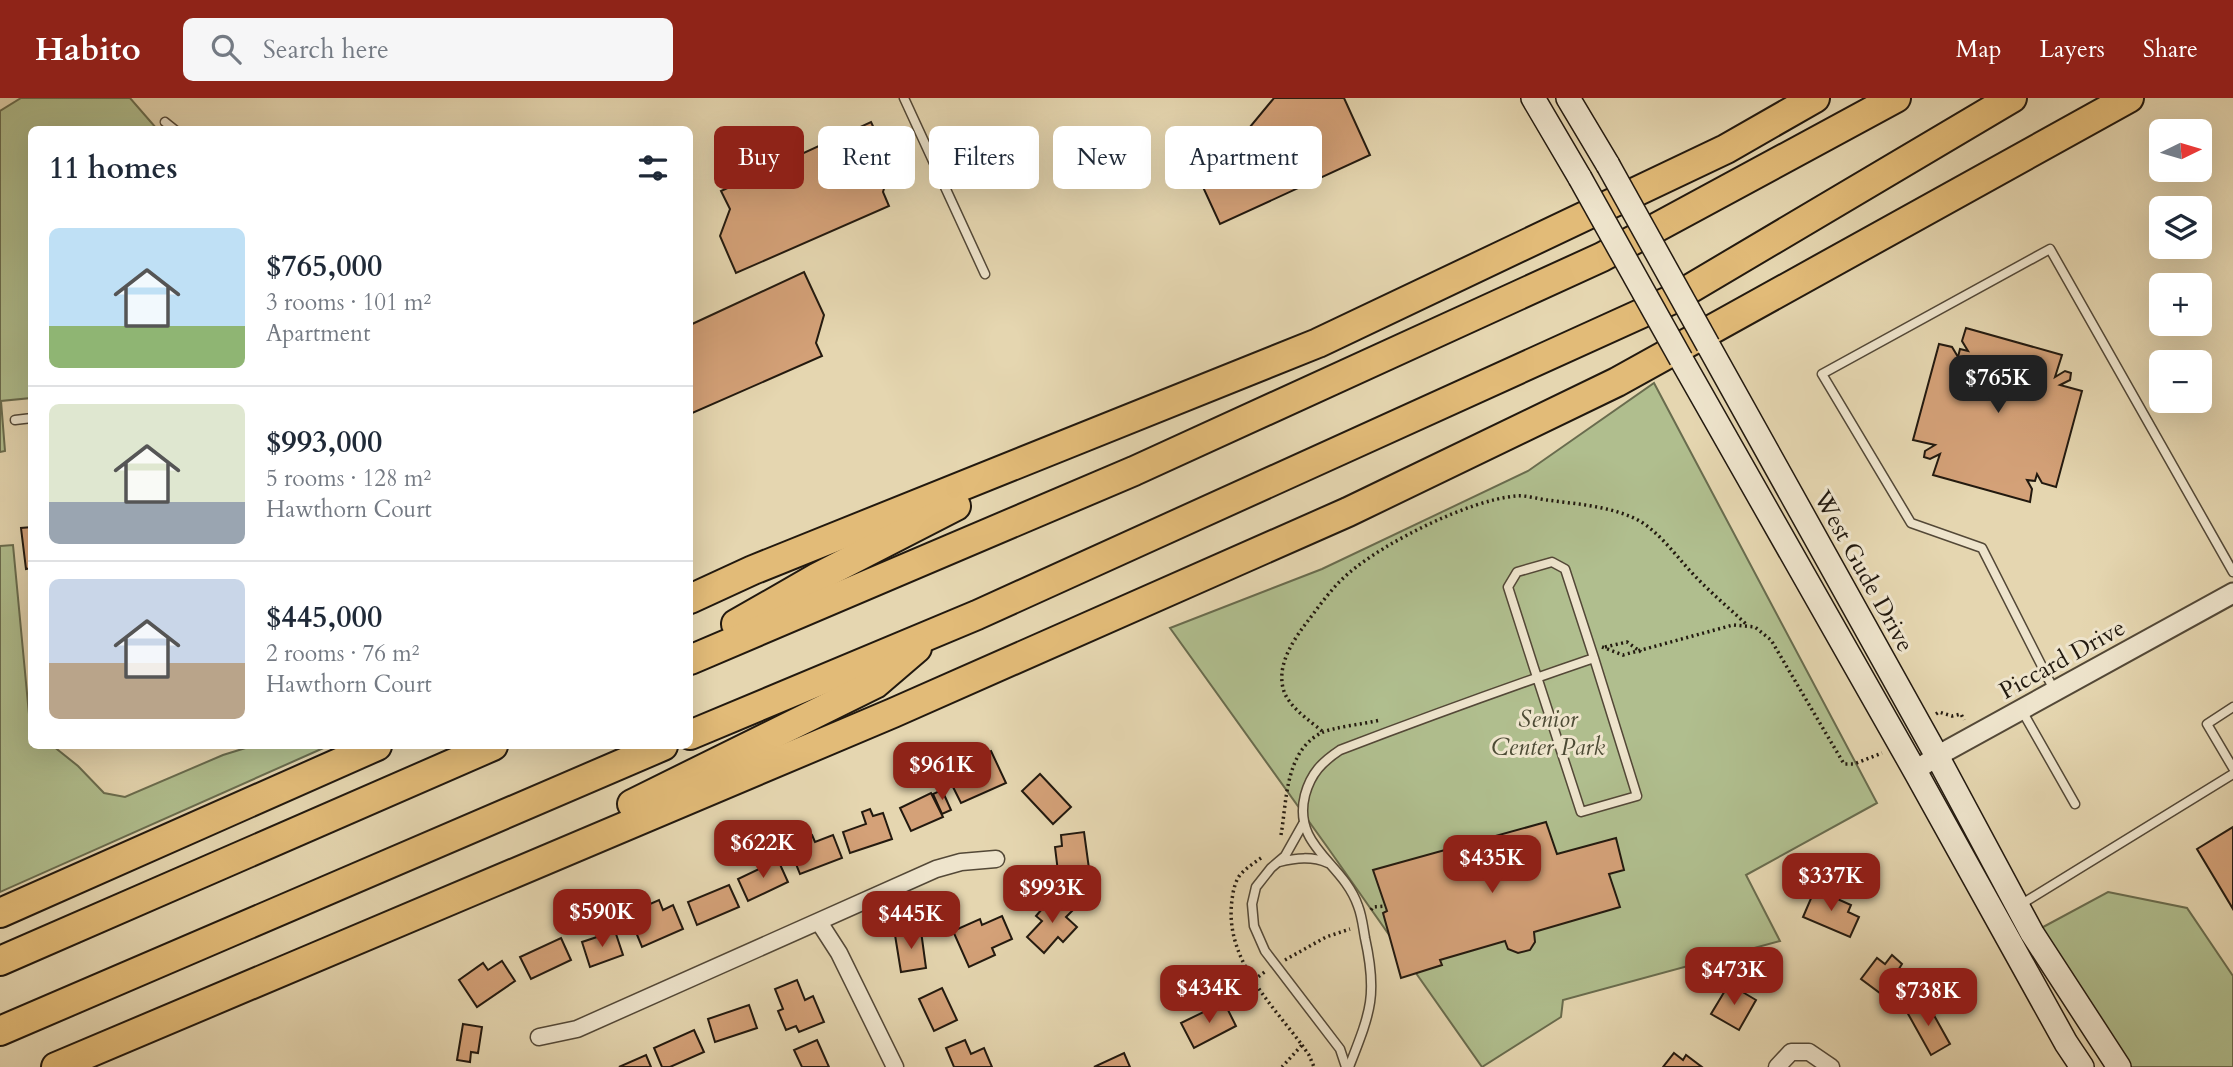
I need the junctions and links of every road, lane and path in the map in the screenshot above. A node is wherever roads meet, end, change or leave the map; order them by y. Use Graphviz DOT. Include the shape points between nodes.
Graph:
graph roads {
  1 [pos="904,98"];
  2 [pos="1533,98"];
  3 [pos="1569,98"];
  4 [pos="1815,98"];
  5 [pos="1896,98"];
  6 [pos="2012,98"];
  7 [pos="2129,98"];
  8 [pos="985,274"];
  9 [pos="28,418"];
  10 [pos="15,420"];
  11 [pos="1104,429"];
  12 [pos="2233,572"];
  13 [pos="2233,593"];
  14 [pos="693,598"];
  15 [pos="1747,625"];
  16 [pos="938,631"];
  17 [pos="1603,647"];
  18 [pos="693,649"];
  19 [pos="1641,652"];
  20 [pos="1593,654"];
  21 [pos="693,659"];
  22 [pos="1537,677"];
  23 [pos="2054,690"];
  24 [pos="2233,707"];
  25 [pos="2021,709"];
  26 [pos="1939,712"];
  27 [pos="1961,714"];
  28 [pos="1390,716"];
  29 [pos="1323,732"];
  30 [pos="693,733"];
  31 [pos="371,749"];
  32 [pos="486,749"];
  33 [pos="656,749"];
  34 [pos="1885,752"];
  35 [pos="1937,756"];
  36 [pos="2233,768"];
  37 [pos="1915,771"];
  38 [pos="2233,774"];
  39 [pos="2075,804"];
  40 [pos="1303,824"];
  41 [pos="1279,844"];
  42 [pos="1270,851"];
  43 [pos="996,859"];
  44 [pos="1277,862"];
  45 [pos="1331,864"];
  46 [pos="1385,906"];
  47 [pos="2018,906"];
  48 [pos="0,914"];
  49 [pos="819,922"];
  50 [pos="1362,922"];
  51 [pos="382,929"];
  52 [pos="0,961"];
  53 [pos="1276,965"];
  54 [pos="1254,980"];
  55 [pos="0,1031"];
  56 [pos="539,1037"];
  57 [pos="1302,1045"];
  58 [pos="56,1067"];
  59 [pos="895,1067"];
  60 [pos="1282,1067"];
  61 [pos="1314,1067"];
  62 [pos="1347,1067"];
  63 [pos="1777,1067"];
  64 [pos="1831,1067"];
  65 [pos="2082,1067"];
  66 [pos="2119,1067"];
  1 -- 8 [label="lane"];
  2 -- 37 [label="main road, bridge"];
  3 -- 35 [label="main road, West Gude Drive, bridge"];
  4 -- 11 [label="highway" via="1726,149 1318,343"];
  5 -- 21 [label="highway" via="1602,257 1134,471"];
  6 -- 16 [label="highway" via="1671,300"];
  7 -- 51 [label="highway" via="1617,382 1348,512 893,713"];
  9 -- 10 [label="lane"];
  11 -- 14 [label="highway"];
  11 -- 18 [label="highway" via="818,577"];
  12 -- 23 [label="lane" via="2050,249 1822,374 1911,523 1982,548"];
  13 -- 23 [label="street, Piccard Drive"];
  15 -- 19 [label="path"];
  15 -- 29 [label="path" via="1637,520 1601,508 1518,496 1485,502 1461,509 1377,552 1348,574 1297,636 1285,657 1284,692"];
  15 -- 34 [label="path" via="1772,640 1844,764"];
  16 -- 30 [label="highway"];
  16 -- 51 [label="highway" via="875,684"];
  17 -- 19 [label="path" via="1623,655"];
  17 -- 19 [label="path" via="1627,642"];
  17 -- 20 [label="path"];
  20 -- 22 [label="lane"];
  20 -- 22 [label="lane" via="1565,569 1552,562 1517,572 1508,587"];
  20 -- 22 [label="lane" via="1637,796 1581,812"];
  22 -- 40 [label="lane" via="1340,750 1322,762 1309,780"];
  23 -- 25 [label="street, Piccard Drive"];
  24 -- 36 [label="lane" via="2207,724"];
  25 -- 35 [label="street, Piccard Drive"];
  25 -- 39 [label="lane"];
  26 -- 27 [label="path"];
  28 -- 29 [label="path"];
  29 -- 41 [label="path" via="1308,742 1294,762"];
  31 -- 48 [label="highway"];
  32 -- 52 [label="highway"];
  33 -- 55 [label="highway"];
  35 -- 37 [label="street, Piccard Drive"];
  35 -- 47 [label="main road, West Gude Drive"];
  37 -- 65 [label="main road"];
  38 -- 47 [label="lane"];
  40 -- 44 [label="lane"];
  40 -- 45 [label="lane"];
  42 -- 54 [label="path" via="1236,882 1230,914 1231,935"];
  43 -- 49 [label="street" via="936,869"];
  44 -- 45 [label="lane" via="1301,858"];
  44 -- 53 [label="lane" via="1256,887 1252,904 1254,926"];
  45 -- 50 [label="lane" via="1359,906"];
  46 -- 50 [label="path" via="1373,907"];
  47 -- 66 [label="main road, West Gude Drive"];
  49 -- 56 [label="street" via="577,1029"];
  49 -- 59 [label="street"];
  50 -- 53 [label="path"];
  50 -- 62 [label="lane" via="1371,963 1372,997 1365,1029"];
  51 -- 58 [label="highway"];
  53 -- 54 [label="path"];
  53 -- 62 [label="lane" via="1340,1049"];
  54 -- 57 [label="path"];
  57 -- 60 [label="path"];
  57 -- 61 [label="path"];
  63 -- 64 [label="street" via="1791,1052 1809,1052"];
}
